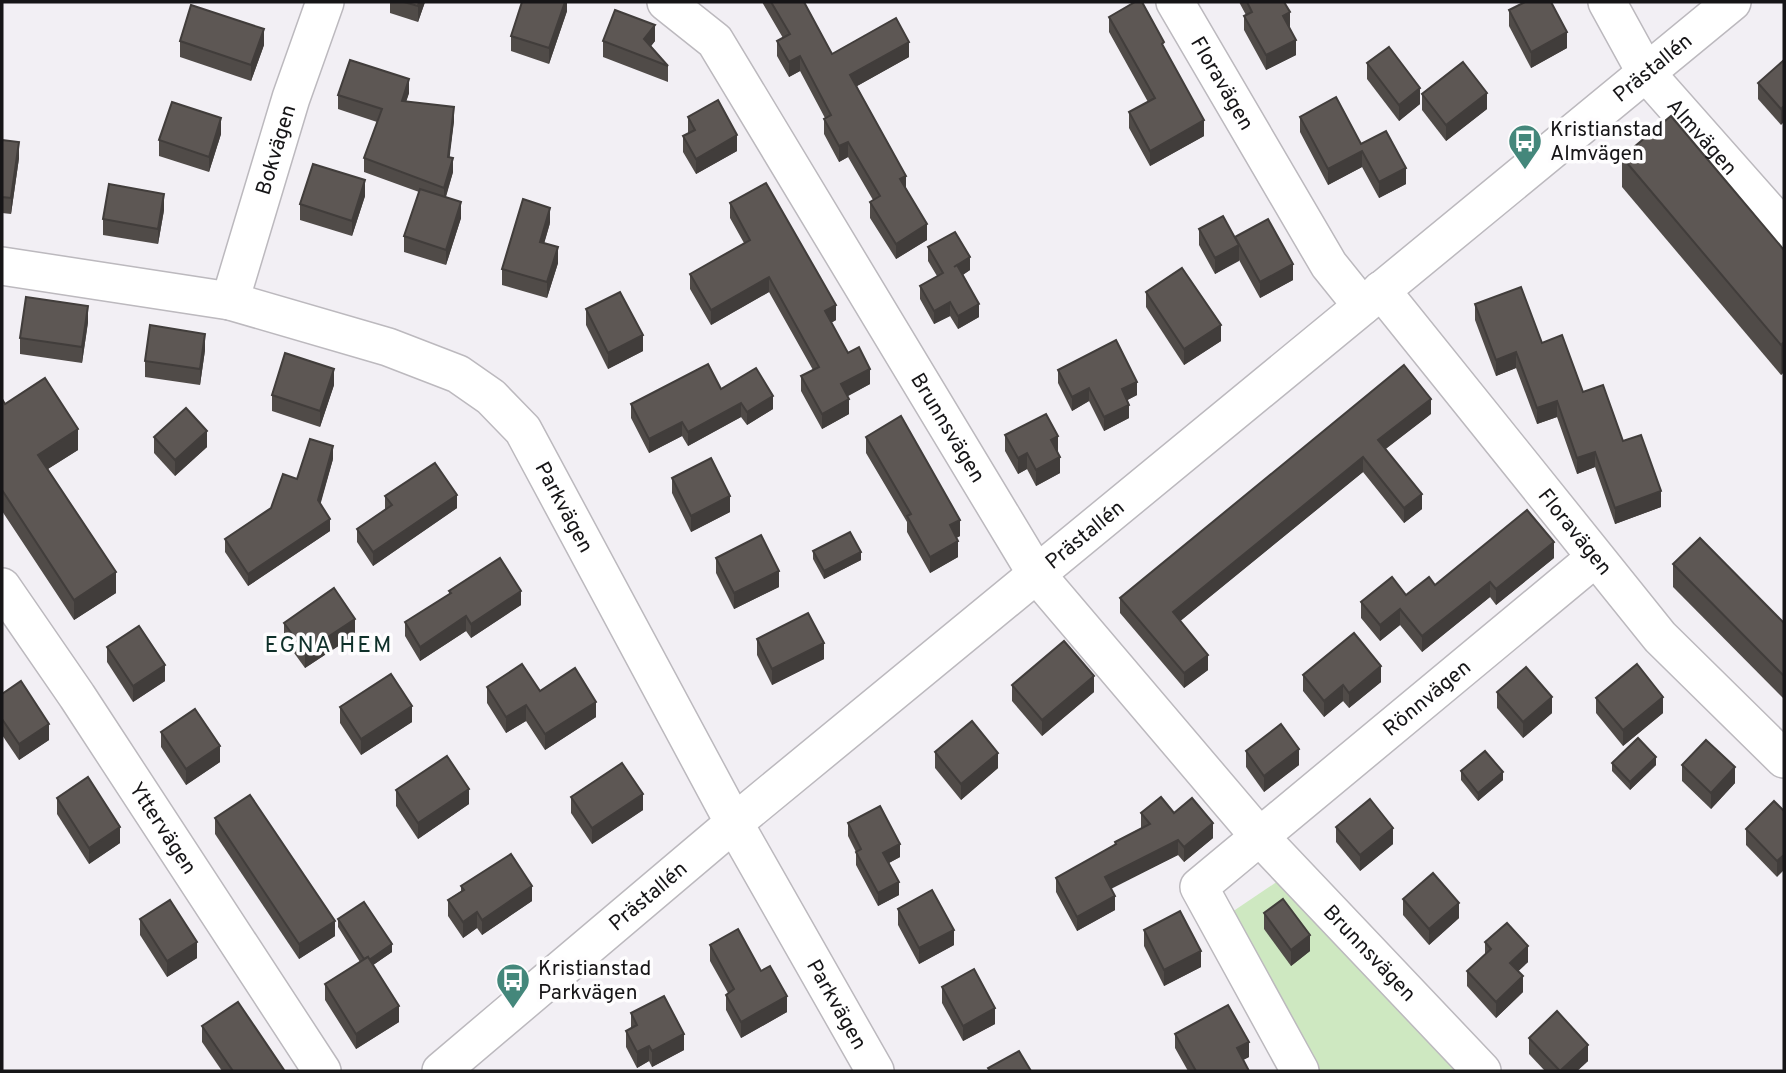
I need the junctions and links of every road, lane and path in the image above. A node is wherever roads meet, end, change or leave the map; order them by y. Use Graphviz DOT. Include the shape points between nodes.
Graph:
graph roads {
  1 [pos="325,2"];
  2 [pos="666,2"];
  3 [pos="1175,2"];
  4 [pos="1607,2"];
  5 [pos="1732,2"];
  6 [pos="1647,73"];
  7 [pos="1777,205"];
  8 [pos="2,266"];
  9 [pos="1371,298"];
  10 [pos="230,301"];
  11 [pos="1595,558"];
  12 [pos="1037,575"];
  13 [pos="2,587"];
  14 [pos="1784,760"];
  15 [pos="734,824"];
  16 [pos="1259,836"];
  17 [pos="322,1071"];
  18 [pos="441,1071"];
  19 [pos="875,1071"];
  20 [pos="1300,1071"];
  21 [pos="1482,1071"];
  1 -- 10 [label="street, Bokvägen"];
  2 -- 12 [label="street, Brunnsvägen" via="715,41"];
  3 -- 9 [label="street, Floravägen" via="1329,265"];
  4 -- 6 [label="street, Almvägen"];
  5 -- 6 [label="street, Prästallén"];
  6 -- 7 [label="street, Almvägen"];
  6 -- 9 [label="street, Prästallén"];
  8 -- 10 [label="street, Parkvägen"];
  9 -- 11 [label="street, Floravägen"];
  9 -- 12 [label="street, Prästallén"];
  10 -- 15 [label="street, Parkvägen" via="388,347 458,374 491,397 523,430"];
  11 -- 14 [label="street, Floravägen" via="1660,637"];
  11 -- 16 [label="street, Rönnvägen"];
  12 -- 15 [label="street, Prästallén"];
  12 -- 16 [label="street, Brunnsvägen"];
  13 -- 17 [label="street, Yttervägen"];
  15 -- 18 [label="street, Prästallén"];
  15 -- 19 [label="street, Parkvägen"];
  16 -- 20 [label="street" via="1199,887"];
  16 -- 21 [label="street, Brunnsvägen"];
}
